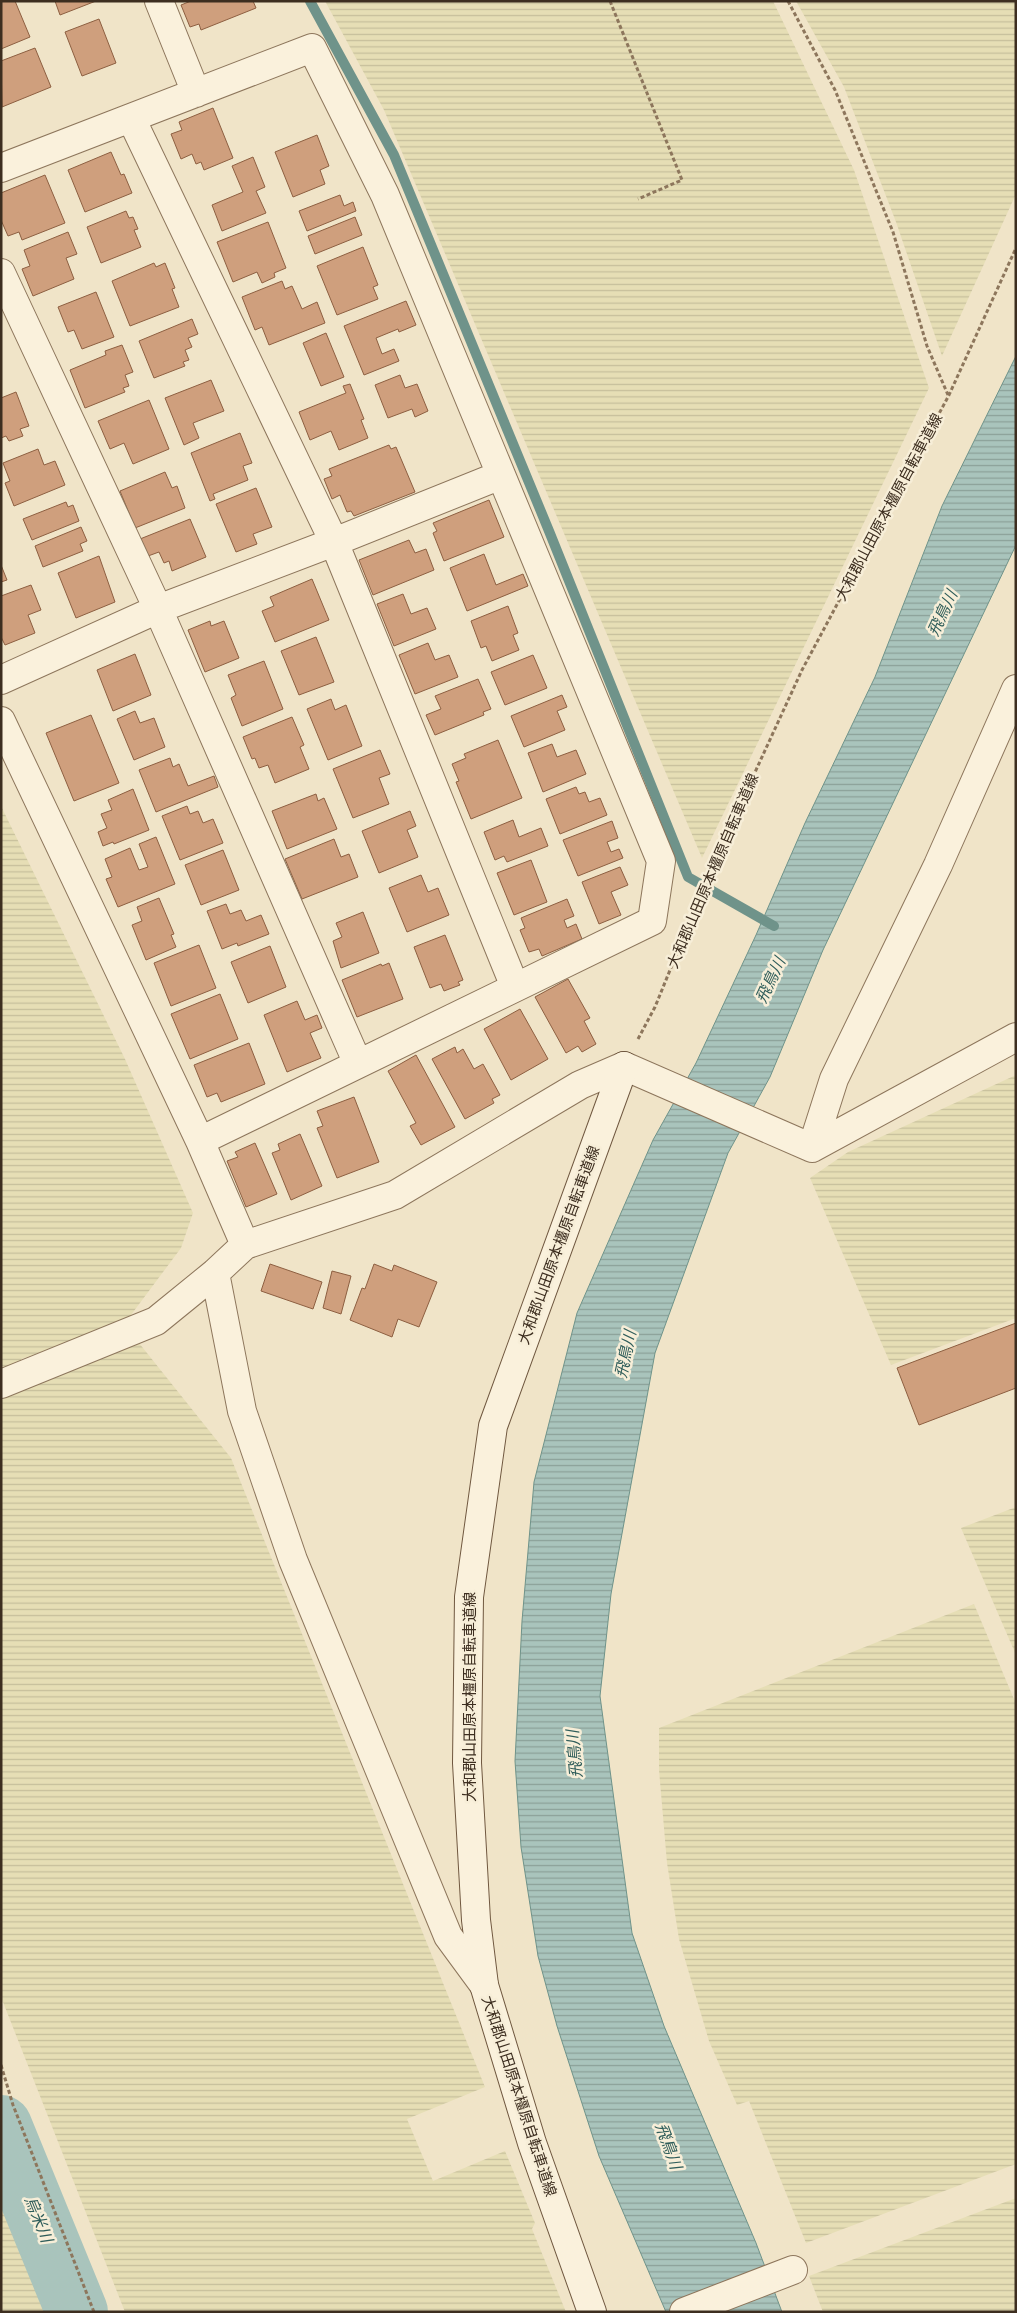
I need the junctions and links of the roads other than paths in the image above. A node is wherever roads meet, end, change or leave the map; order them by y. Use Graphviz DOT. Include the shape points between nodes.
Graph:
graph roads {
  1 [pos="158,1"];
  2 [pos="196,94"];
  3 [pos="131,118"];
  4 [pos="1,168"];
  5 [pos="1,273"];
  6 [pos="501,474"];
  7 [pos="334,542"];
  8 [pos="158,609"];
  9 [pos="1,680"];
  10 [pos="1016,689"];
  11 [pos="1,721"];
  12 [pos="515,987"];
  13 [pos="1016,1037"];
  14 [pos="358,1064"];
  15 [pos="631,1068"];
  16 [pos="200,1142"];
  17 [pos="804,1145"];
  18 [pos="245,1245"];
  19 [pos="215,1273"];
  20 [pos="1,1384"];
  21 [pos="484,1985"];
  22 [pos="787,2272"];
  23 [pos="592,2312"];
  24 [pos="684,2312"];
  1 -- 2 [label="street"];
  2 -- 3 [label="street"];
  2 -- 6 [label="street" via="312,48 385,195"];
  3 -- 4 [label="street"];
  3 -- 7 [label="street"];
  5 -- 8 [label="street"];
  6 -- 7 [label="street"];
  6 -- 12 [label="street" via="661,861 652,921"];
  7 -- 8 [label="street"];
  7 -- 12 [label="street"];
  8 -- 9 [label="street"];
  8 -- 14 [label="street"];
  10 -- 17 [label="street" via="938,866"];
  11 -- 16 [label="street"];
  12 -- 14 [label="street"];
  13 -- 17 [label="street"];
  14 -- 16 [label="street"];
  15 -- 17 [label="street"];
  15 -- 18 [label="street" via="580,1085 395,1195"];
  15 -- 21 [label="street, 大和郡山田原本橿原自転車道線" via="493,1426 469,1598 467,1762 476,1920"];
  16 -- 18 [label="street"];
  18 -- 19 [label="street"];
  19 -- 20 [label="street" via="156,1321"];
  19 -- 21 [label="street" via="242,1411 293,1560 448,1936"];
  21 -- 23 [label="street, 大和郡山田原本橿原自転車道線" via="532,2143"];
  22 -- 24 [label="street"];
}
